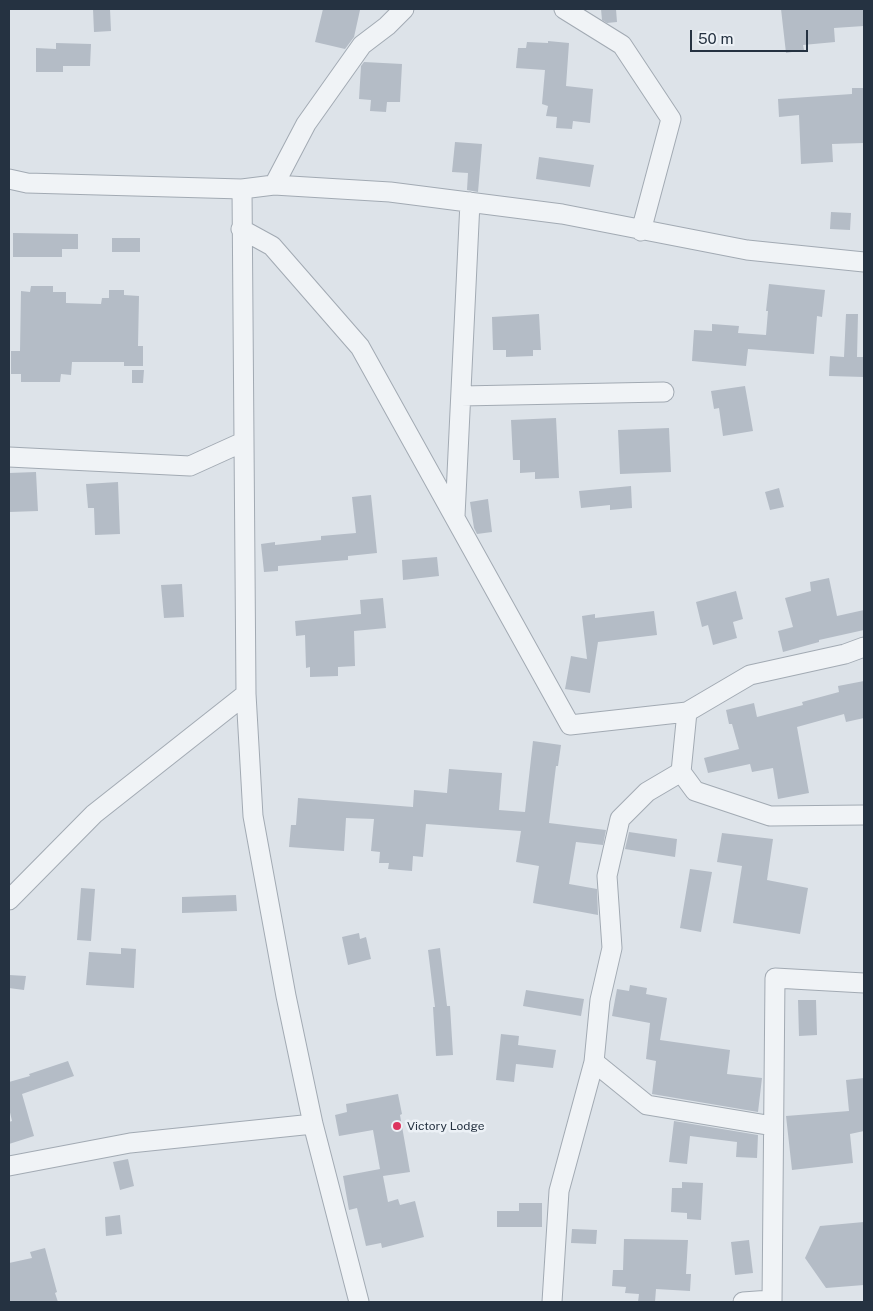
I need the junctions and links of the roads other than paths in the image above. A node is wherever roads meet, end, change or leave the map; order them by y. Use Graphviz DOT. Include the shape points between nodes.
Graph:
graph roads {
  1 [pos="404,9"];
  2 [pos="564,9"];
  3 [pos="9,179"];
  4 [pos="274,185"];
  5 [pos="242,188"];
  6 [pos="470,202"];
  7 [pos="241,229"];
  8 [pos="640,230"];
  9 [pos="864,262"];
  10 [pos="664,392"];
  11 [pos="461,396"];
  12 [pos="243,442"];
  13 [pos="9,457"];
  14 [pos="455,517"];
  15 [pos="864,647"];
  16 [pos="246,694"];
  17 [pos="687,712"];
  18 [pos="681,772"];
  19 [pos="864,815"];
  20 [pos="9,900"];
  21 [pos="864,983"];
  22 [pos="594,1062"];
  23 [pos="313,1124"];
  24 [pos="773,1126"];
  25 [pos="9,1166"];
  26 [pos="772,1301"];
  27 [pos="359,1302"];
  28 [pos="552,1302"];
  29 [pos="743,1302"];
  1 -- 4 [label="street" via="362,45 306,124"];
  2 -- 8 [label="street" via="622,45 671,119"];
  3 -- 5 [label="street" via="27,183"];
  4 -- 5 [label="street"];
  4 -- 6 [label="street" via="390,192"];
  5 -- 7 [label="street"];
  6 -- 8 [label="street" via="562,214"];
  6 -- 11 [label="street"];
  7 -- 12 [label="street"];
  7 -- 14 [label="street" via="272,246 360,347"];
  8 -- 9 [label="street" via="747,250"];
  10 -- 11 [label="street"];
  11 -- 14 [label="street"];
  12 -- 13 [label="street" via="190,466"];
  12 -- 16 [label="street"];
  14 -- 17 [label="street" via="570,725"];
  15 -- 17 [label="street" via="750,675"];
  16 -- 20 [label="street" via="94,814"];
  16 -- 23 [label="street" via="253,816"];
  17 -- 18 [label="street"];
  18 -- 19 [label="street" via="695,790 770,816"];
  18 -- 22 [label="street" via="647,792 620,819 607,876 612,948 600,1000"];
  21 -- 24 [label="street" via="774,978"];
  22 -- 24 [label="street" via="647,1105"];
  22 -- 28 [label="street" via="559,1191"];
  23 -- 25 [label="street" via="130,1143"];
  23 -- 27 [label="street"];
  24 -- 26 [label="street"];
  26 -- 29 [label="street"];
}
